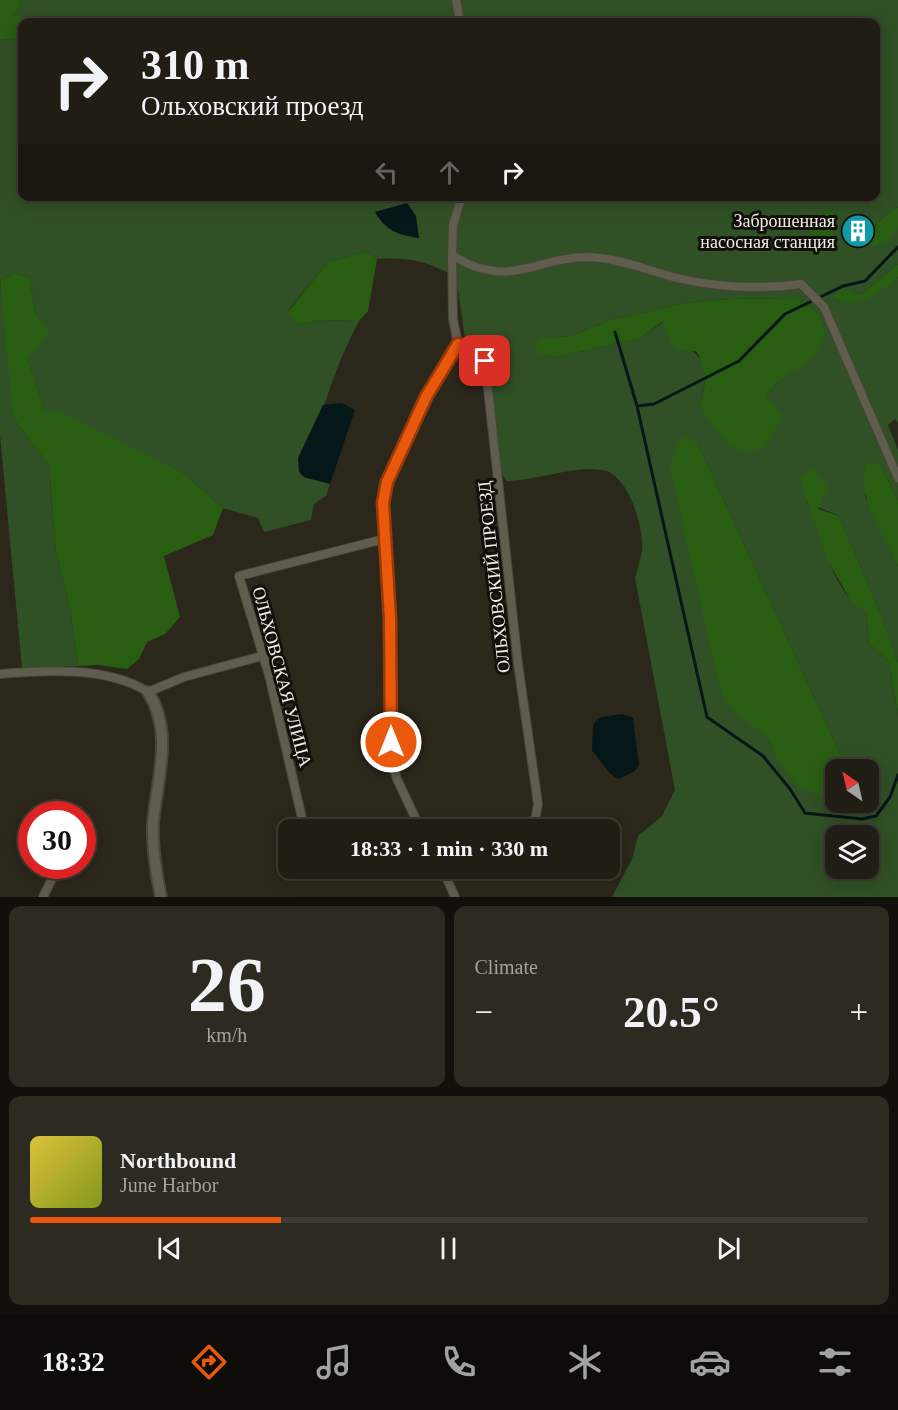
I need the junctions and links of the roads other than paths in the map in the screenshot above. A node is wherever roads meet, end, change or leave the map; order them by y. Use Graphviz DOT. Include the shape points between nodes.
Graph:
graph roads {
  1 [pos="456,0"];
  2 [pos="459,18"];
  3 [pos="460,201"];
  4 [pos="452,255"];
  5 [pos="458,344"];
  6 [pos="898,478"];
  7 [pos="384,539"];
  8 [pos="262,656"];
  9 [pos="0,674"];
  10 [pos="148,692"];
  11 [pos="302,819"];
  12 [pos="416,819"];
  13 [pos="535,819"];
  14 [pos="52,879"];
  15 [pos="447,879"];
  16 [pos="43,897"];
  17 [pos="161,897"];
  18 [pos="455,897"];
  1 -- 2 [label="street"];
  3 -- 4 [label="street" via="453,225"];
  4 -- 5 [label="street" via="453,318"];
  4 -- 6 [label="street" via="471,266 508,273 565,259 610,258 690,281 784,287 801,284 824,308"];
  5 -- 7 [label="street" via="426,397 387,482"];
  5 -- 13 [label="street, ОЛЬХОВСКИЙ ПРОЕЗД" via="475,350 485,361 518,664 538,804"];
  7 -- 8 [label="street, ОЛЬХОВСКАЯ УЛИЦА" via="239,576"];
  7 -- 12 [label="street" via="390,619 392,762"];
  8 -- 10 [label="street" via="184,677"];
  8 -- 11 [label="street, ОЛЬХОВСКАЯ УЛИЦА"];
  9 -- 10 [label="street" via="100,675"];
  10 -- 17 [label="street" via="162,720 153,825"];
  14 -- 16 [label="street"];
  15 -- 18 [label="street"];
}
